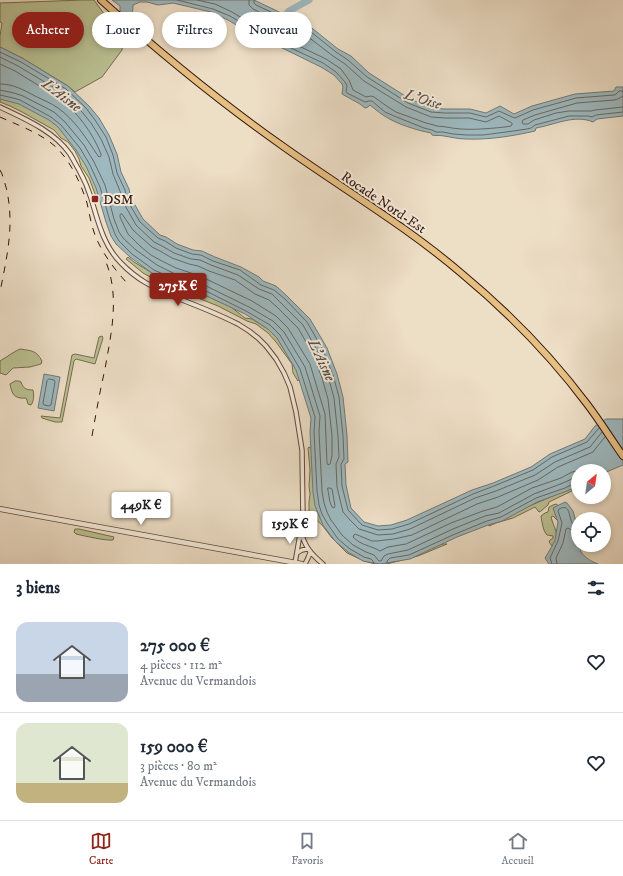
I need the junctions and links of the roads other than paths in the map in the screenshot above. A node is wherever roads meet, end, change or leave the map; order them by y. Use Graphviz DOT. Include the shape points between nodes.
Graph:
graph roads {
  1 [pos="101,0"];
  2 [pos="0,108"];
  3 [pos="623,456"];
  4 [pos="0,509"];
  5 [pos="300,529"];
  6 [pos="307,549"];
  7 [pos="297,553"];
  8 [pos="310,553"];
  9 [pos="295,563"];
  10 [pos="304,564"];
  11 [pos="323,564"];
  1 -- 3 [label="main road, Rocade Nord-Est" via="235,111 462,273 519,326 560,371 587,404"];
  2 -- 5 [label="street" via="42,129 70,154 88,190 104,240 120,263 134,276 148,285 238,324 258,338 276,359 290,387 300,435 303,517"];
  4 -- 9 [label="street"];
  5 -- 6 [label="street"];
  5 -- 7 [label="street"];
  6 -- 7 [label="street"];
  6 -- 8 [label="street"];
  7 -- 9 [label="street"];
  8 -- 10 [label="street"];
  8 -- 11 [label="street"];
  9 -- 10 [label="street"];
}
